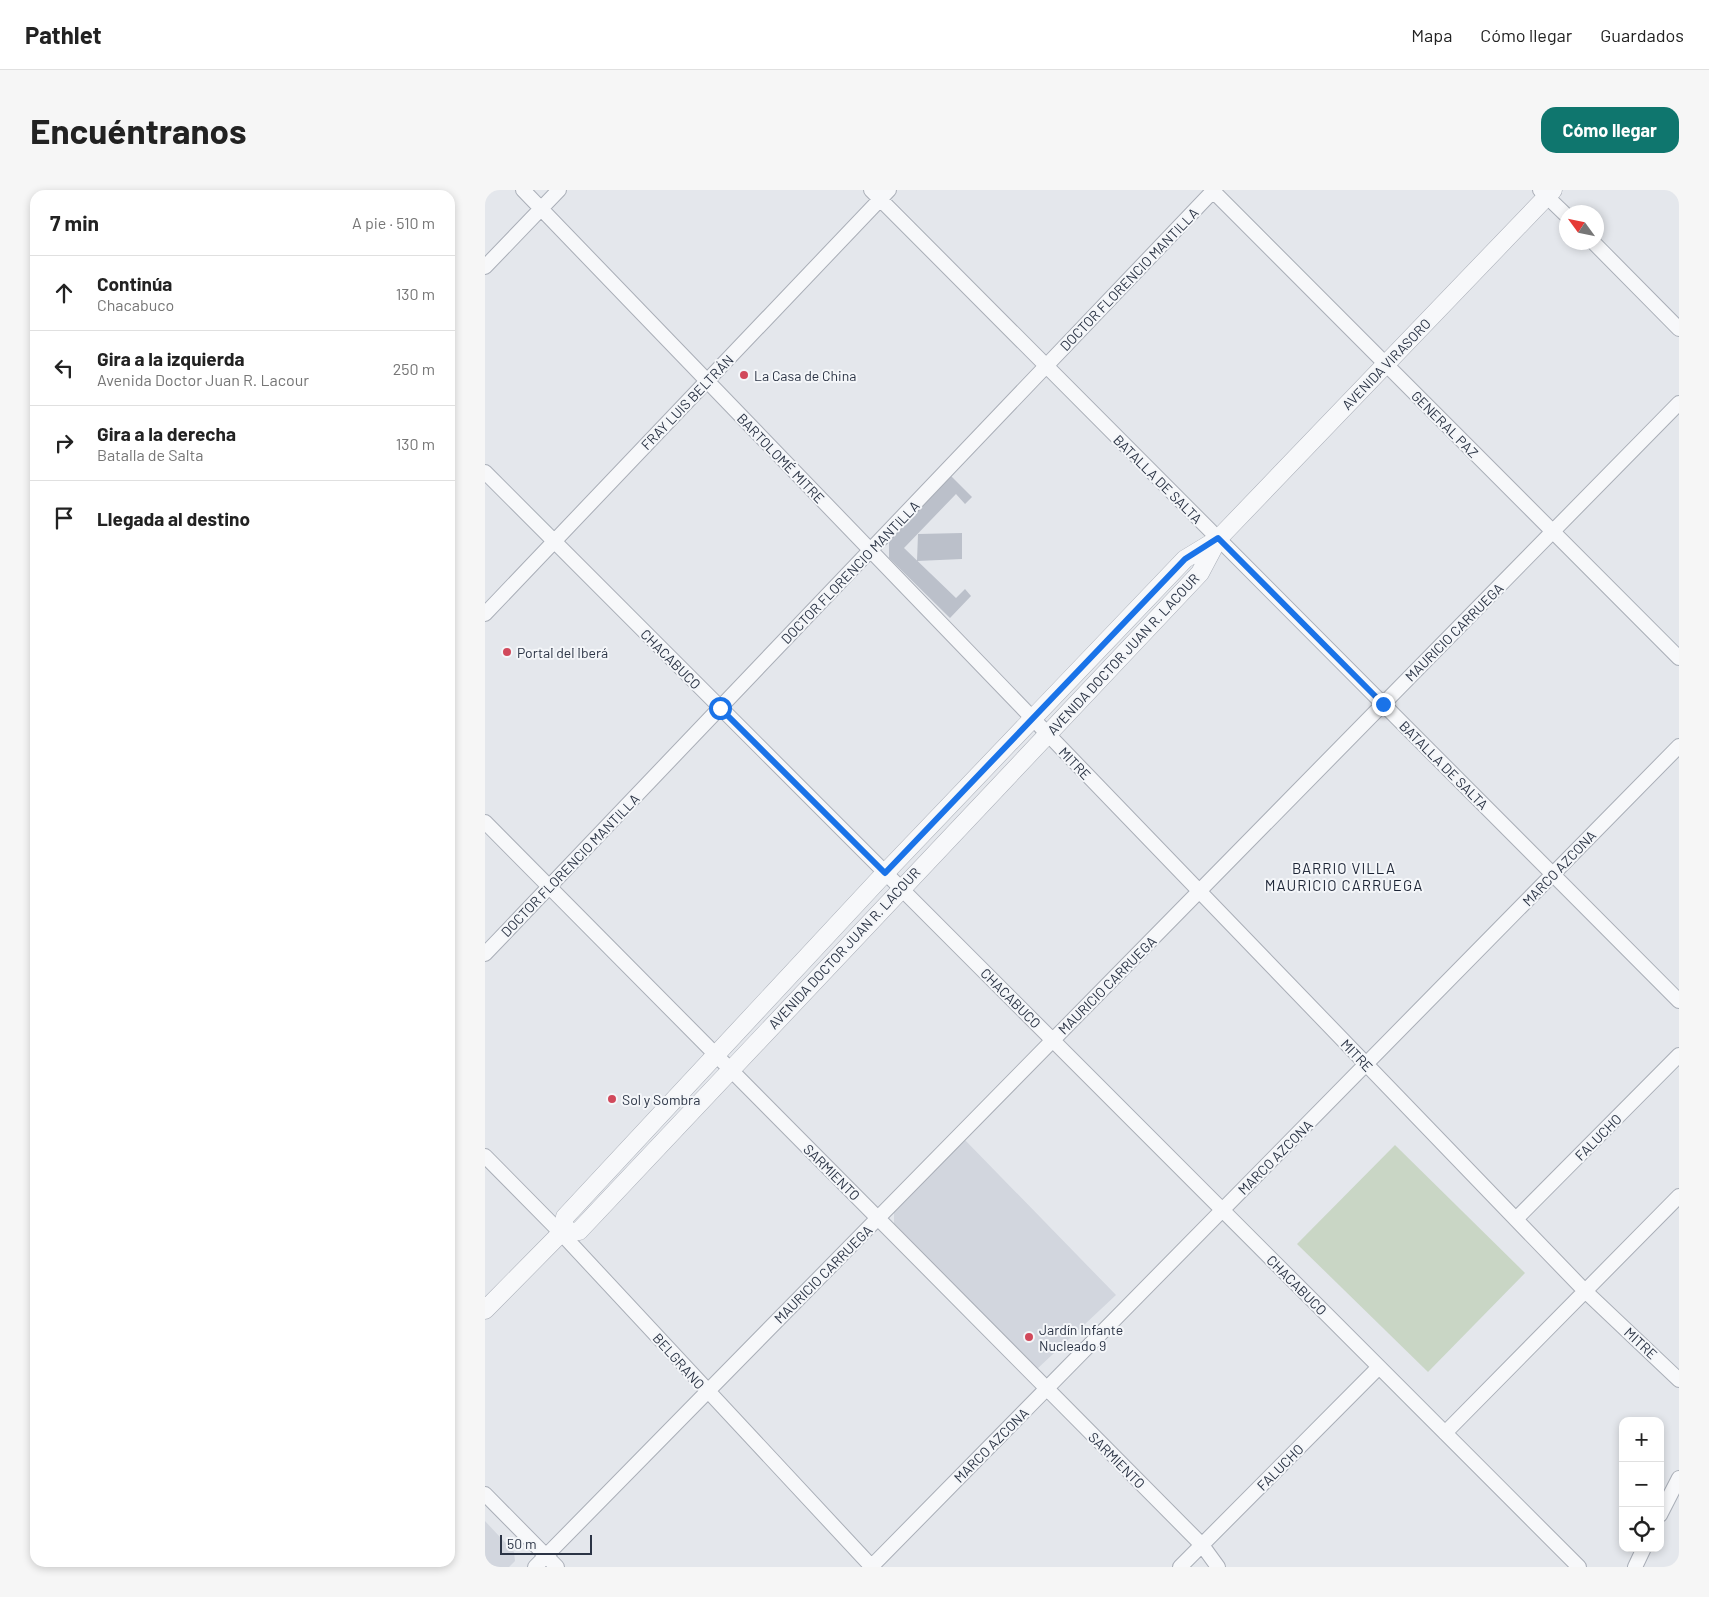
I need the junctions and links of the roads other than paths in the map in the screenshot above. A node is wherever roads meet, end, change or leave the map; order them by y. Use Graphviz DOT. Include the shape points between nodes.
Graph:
graph roads {
  1 [pos="523,190"];
  2 [pos="559,190"];
  3 [pos="1213,190"];
  4 [pos="1547,192"];
  5 [pos="880,193"];
  6 [pos="1559,206"];
  7 [pos="541,209"];
  8 [pos="1601,250"];
  9 [pos="485,267"];
  10 [pos="1679,329"];
  11 [pos="1386,364"];
  12 [pos="1046,366"];
  13 [pos="707,381"];
  14 [pos="1679,403"];
  15 [pos="485,472"];
  16 [pos="1553,532"];
  17 [pos="1218,538"];
  18 [pos="554,542"];
  19 [pos="870,550"];
  20 [pos="485,614"];
  21 [pos="1679,658"];
  22 [pos="1383,704"];
  23 [pos="720,708"];
  24 [pos="1040,726"];
  25 [pos="1679,746"];
  26 [pos="485,822"];
  27 [pos="885,873"];
  28 [pos="1553,874"];
  29 [pos="549,886"];
  30 [pos="900,888"];
  31 [pos="1199,892"];
  32 [pos="485,954"];
  33 [pos="1679,1001"];
  34 [pos="1053,1040"];
  35 [pos="716,1055"];
  36 [pos="1679,1055"];
  37 [pos="1366,1064"];
  38 [pos="730,1070"];
  39 [pos="485,1156"];
  40 [pos="1679,1196"];
  41 [pos="1223,1210"];
  42 [pos="878,1218"];
  43 [pos="1516,1219"];
  44 [pos="561,1232"];
  45 [pos="1584,1290"];
  46 [pos="485,1310"];
  47 [pos="1379,1367"];
  48 [pos="1679,1380"];
  49 [pos="1047,1389"];
  50 [pos="707,1392"];
  51 [pos="1445,1433"];
  52 [pos="1679,1478"];
  53 [pos="485,1494"];
  54 [pos="1664,1508"];
  55 [pos="1201,1545"];
  56 [pos="1642,1552"];
  57 [pos="546,1556"];
  58 [pos="535,1567"];
  59 [pos="557,1567"];
  60 [pos="871,1567"];
  61 [pos="1180,1567"];
  62 [pos="1217,1567"];
  63 [pos="1579,1567"];
  64 [pos="1635,1567"];
  1 -- 7 [label="street, BARTOLOMÉ MITRE"];
  2 -- 7 [label="street"];
  3 -- 11 [label="street, GENERAL PAZ"];
  3 -- 12 [label="street, DOCTOR FLORENCIO MANTILLA"];
  4 -- 6 [label="street"];
  4 -- 11 [label="street, AVENIDA VIRASORO"];
  5 -- 12 [label="street, BATALLA DE SALTA"];
  5 -- 13 [label="street, FRAY LUIS BELTRÁN"];
  7 -- 9 [label="street"];
  7 -- 13 [label="street, BARTOLOMÉ MITRE"];
  8 -- 10 [label="street"];
  11 -- 16 [label="street, GENERAL PAZ"];
  11 -- 17 [label="street, AVENIDA VIRASORO"];
  12 -- 17 [label="street, BATALLA DE SALTA"];
  12 -- 19 [label="street, DOCTOR FLORENCIO MANTILLA"];
  13 -- 18 [label="street, FRAY LUIS BELTRÁN"];
  13 -- 19 [label="street, BARTOLOMÉ MITRE"];
  14 -- 16 [label="street, MAURICIO CARRUEGA"];
  15 -- 18 [label="street, CHACABUCO"];
  16 -- 21 [label="street, GENERAL PAZ"];
  16 -- 22 [label="street, MAURICIO CARRUEGA"];
  17 -- 22 [label="street, BATALLA DE SALTA"];
  17 -- 24 [label="street, AVENIDA DOCTOR JUAN R. LACOUR" via="1200,573"];
  18 -- 20 [label="street, FRAY LUIS BELTRÁN"];
  18 -- 23 [label="street, CHACABUCO"];
  19 -- 23 [label="street, DOCTOR FLORENCIO MANTILLA"];
  19 -- 24 [label="street, BARTOLOMÉ MITRE"];
  22 -- 28 [label="street, BATALLA DE SALTA"];
  22 -- 31 [label="street, MAURICIO CARRUEGA"];
  23 -- 27 [label="street, CHACABUCO"];
  23 -- 29 [label="street, DOCTOR FLORENCIO MANTILLA"];
  24 -- 27 [label="street, AVENIDA DOCTOR JUAN R. LACOUR"];
  24 -- 30 [label="street, AVENIDA DOCTOR JUAN R. LACOUR"];
  24 -- 31 [label="street, MITRE"];
  25 -- 28 [label="street, MARCO AZCONA"];
  26 -- 29 [label="street, SARMIENTO"];
  27 -- 30 [label="street, CHACABUCO"];
  27 -- 35 [label="street, AVENIDA DOCTOR JUAN R. LACOUR"];
  28 -- 33 [label="street, BATALLA DE SALTA"];
  28 -- 37 [label="street, MARCO AZCONA"];
  29 -- 32 [label="street, DOCTOR FLORENCIO MANTILLA"];
  29 -- 35 [label="street, SARMIENTO"];
  30 -- 34 [label="street, CHACABUCO"];
  30 -- 38 [label="street, AVENIDA DOCTOR JUAN R. LACOUR"];
  31 -- 34 [label="street, MAURICIO CARRUEGA"];
  31 -- 37 [label="street, MITRE"];
  34 -- 41 [label="street, CHACABUCO"];
  34 -- 42 [label="street, MAURICIO CARRUEGA"];
  35 -- 38 [label="street, SARMIENTO"];
  35 -- 44 [label="street, AVENIDA DOCTOR JUAN R. LACOUR" via="565,1217"];
  36 -- 43 [label="street, FALUCHO"];
  37 -- 41 [label="street, MARCO AZCONA"];
  37 -- 43 [label="street, MITRE"];
  38 -- 42 [label="street, SARMIENTO"];
  38 -- 44 [label="street, AVENIDA DOCTOR JUAN R. LACOUR" via="579,1231"];
  39 -- 44 [label="street, BELGRANO"];
  40 -- 45 [label="street"];
  41 -- 47 [label="street, CHACABUCO"];
  41 -- 49 [label="street, MARCO AZCONA"];
  42 -- 49 [label="street, SARMIENTO"];
  42 -- 50 [label="street, MAURICIO CARRUEGA"];
  43 -- 45 [label="street, MITRE"];
  44 -- 46 [label="street"];
  44 -- 50 [label="street, BELGRANO"];
  45 -- 48 [label="street, MITRE"];
  45 -- 51 [label="street"];
  47 -- 51 [label="street, CHACABUCO"];
  47 -- 55 [label="street, FALUCHO"];
  49 -- 55 [label="street, SARMIENTO"];
  49 -- 60 [label="street, MARCO AZCONA"];
  50 -- 57 [label="street, MAURICIO CARRUEGA"];
  50 -- 60 [label="street, BELGRANO"];
  51 -- 63 [label="street, CHACABUCO"];
  52 -- 54 [label="street"];
  53 -- 57 [label="street"];
  55 -- 61 [label="street, FALUCHO"];
  55 -- 62 [label="street, SARMIENTO"];
  56 -- 64 [label="street"];
  57 -- 58 [label="street, MAURICIO CARRUEGA"];
  57 -- 59 [label="street"];
}
